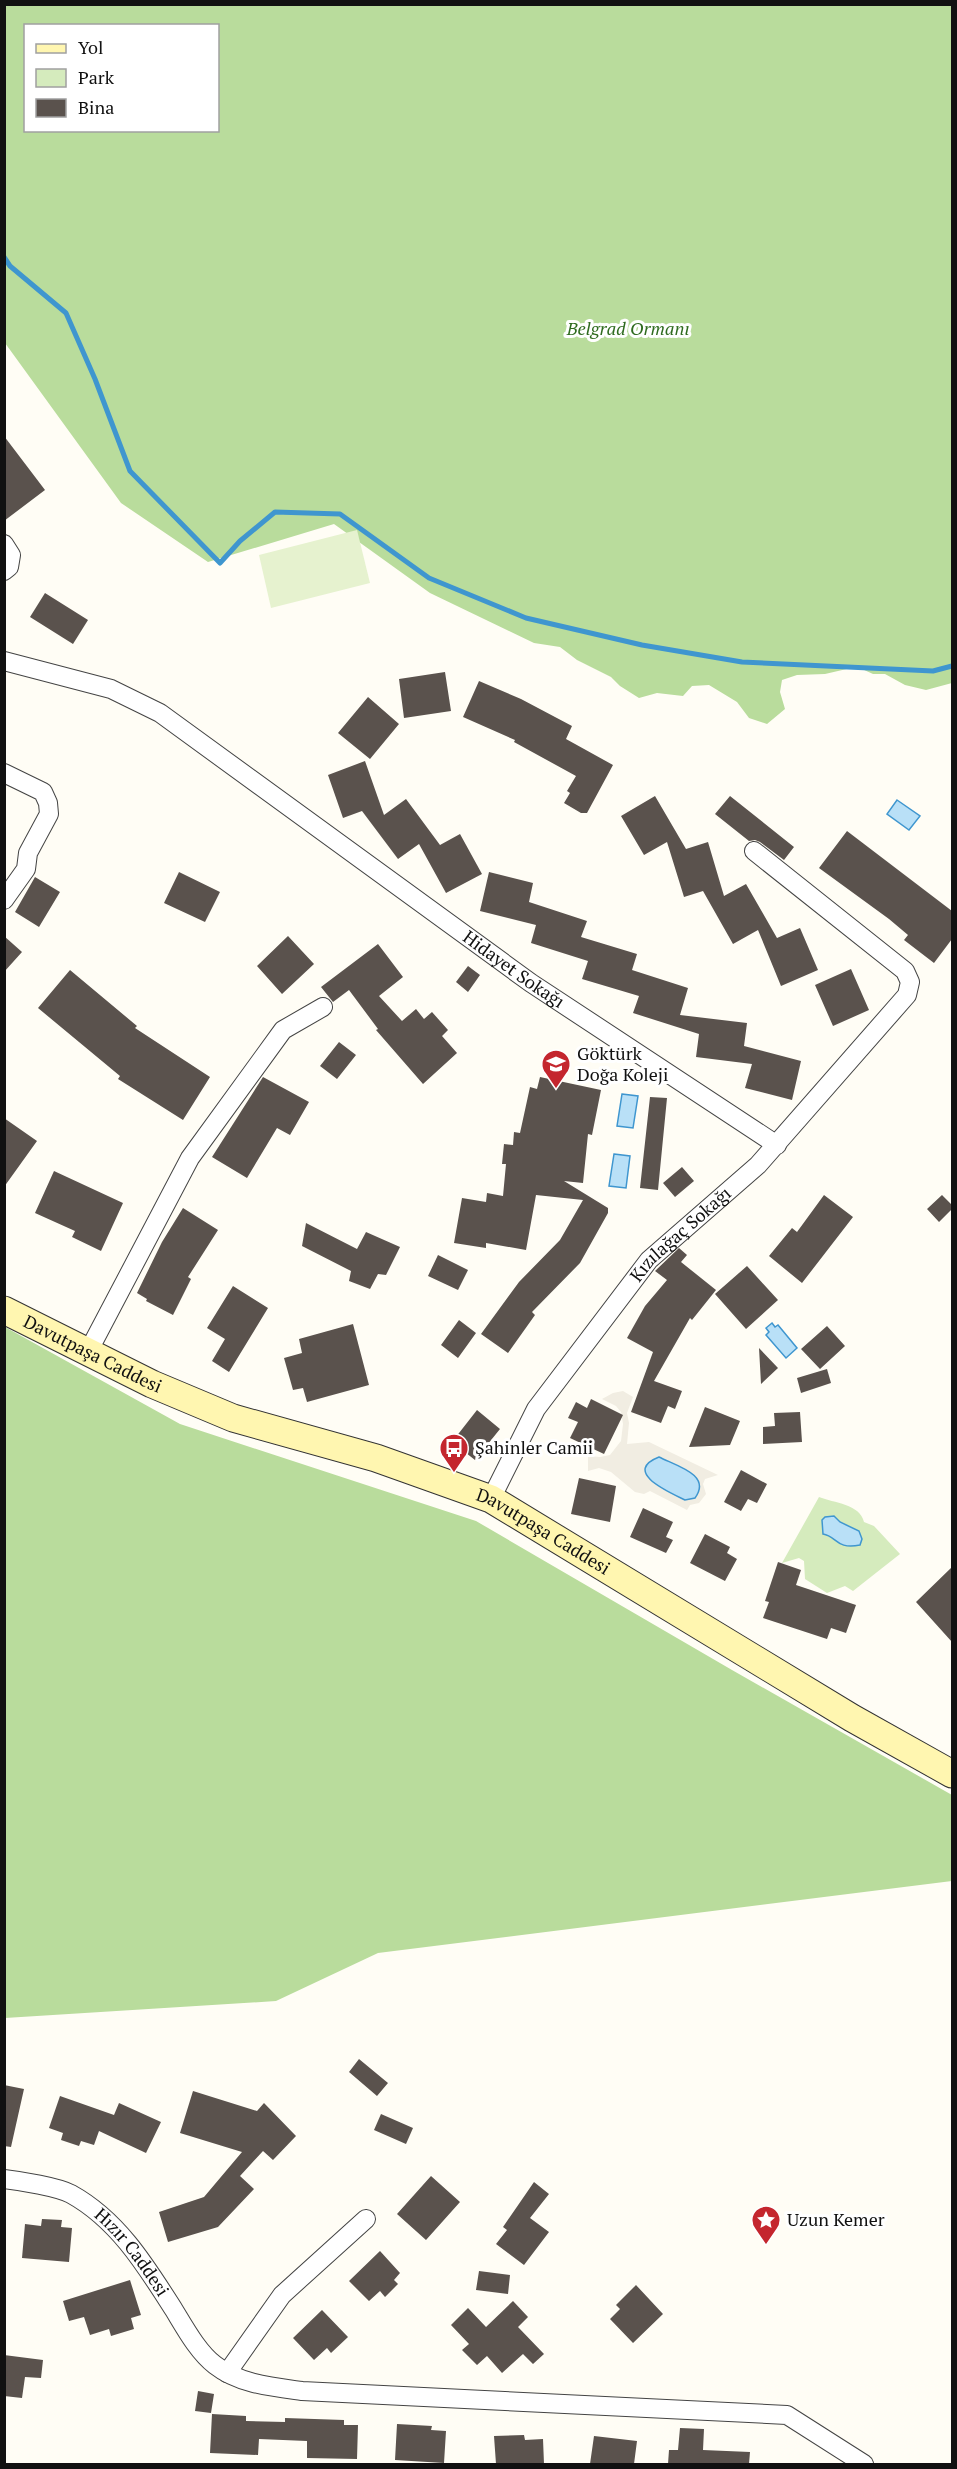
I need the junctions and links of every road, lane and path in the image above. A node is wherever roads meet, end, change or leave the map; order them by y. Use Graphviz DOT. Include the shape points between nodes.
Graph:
graph roads {
  1 [pos="4,544"];
  2 [pos="4,571"];
  3 [pos="4,662"];
  4 [pos="4,773"];
  5 [pos="754,851"];
  6 [pos="4,900"];
  7 [pos="323,1007"];
  8 [pos="777,1145"];
  9 [pos="4,1310"];
  10 [pos="88,1352"];
  11 [pos="491,1499"];
  12 [pos="952,1774"];
  13 [pos="4,2179"];
  14 [pos="366,2219"];
  15 [pos="227,2373"];
  16 [pos="864,2464"];
  1 -- 2 [label="street" via="11,555"];
  3 -- 8 [label="street, Hidayet Sokağı" via="111,689 160,713 531,983"];
  4 -- 6 [label="street" via="43,792 48,814 28,853 26,869"];
  5 -- 8 [label="street, Kızılağaç Sokağı" via="905,971 910,982 907,996"];
  7 -- 10 [label="street" via="283,1030 190,1158"];
  8 -- 11 [label="street, Kızılağaç Sokağı" via="649,1260 536,1409"];
  9 -- 10 [label="street, Davutpaşa Caddesi"];
  10 -- 11 [label="street, Davutpaşa Caddesi" via="233,1418 376,1458"];
  11 -- 12 [label="street, Davutpaşa Caddesi" via="852,1718"];
  13 -- 15 [label="street, Hızır Caddesi" via="70,2193 118,2231 207,2358"];
  14 -- 15 [label="street" via="282,2295"];
  15 -- 16 [label="street, Hızır Caddesi" via="261,2386 302,2391 787,2415"];
}
